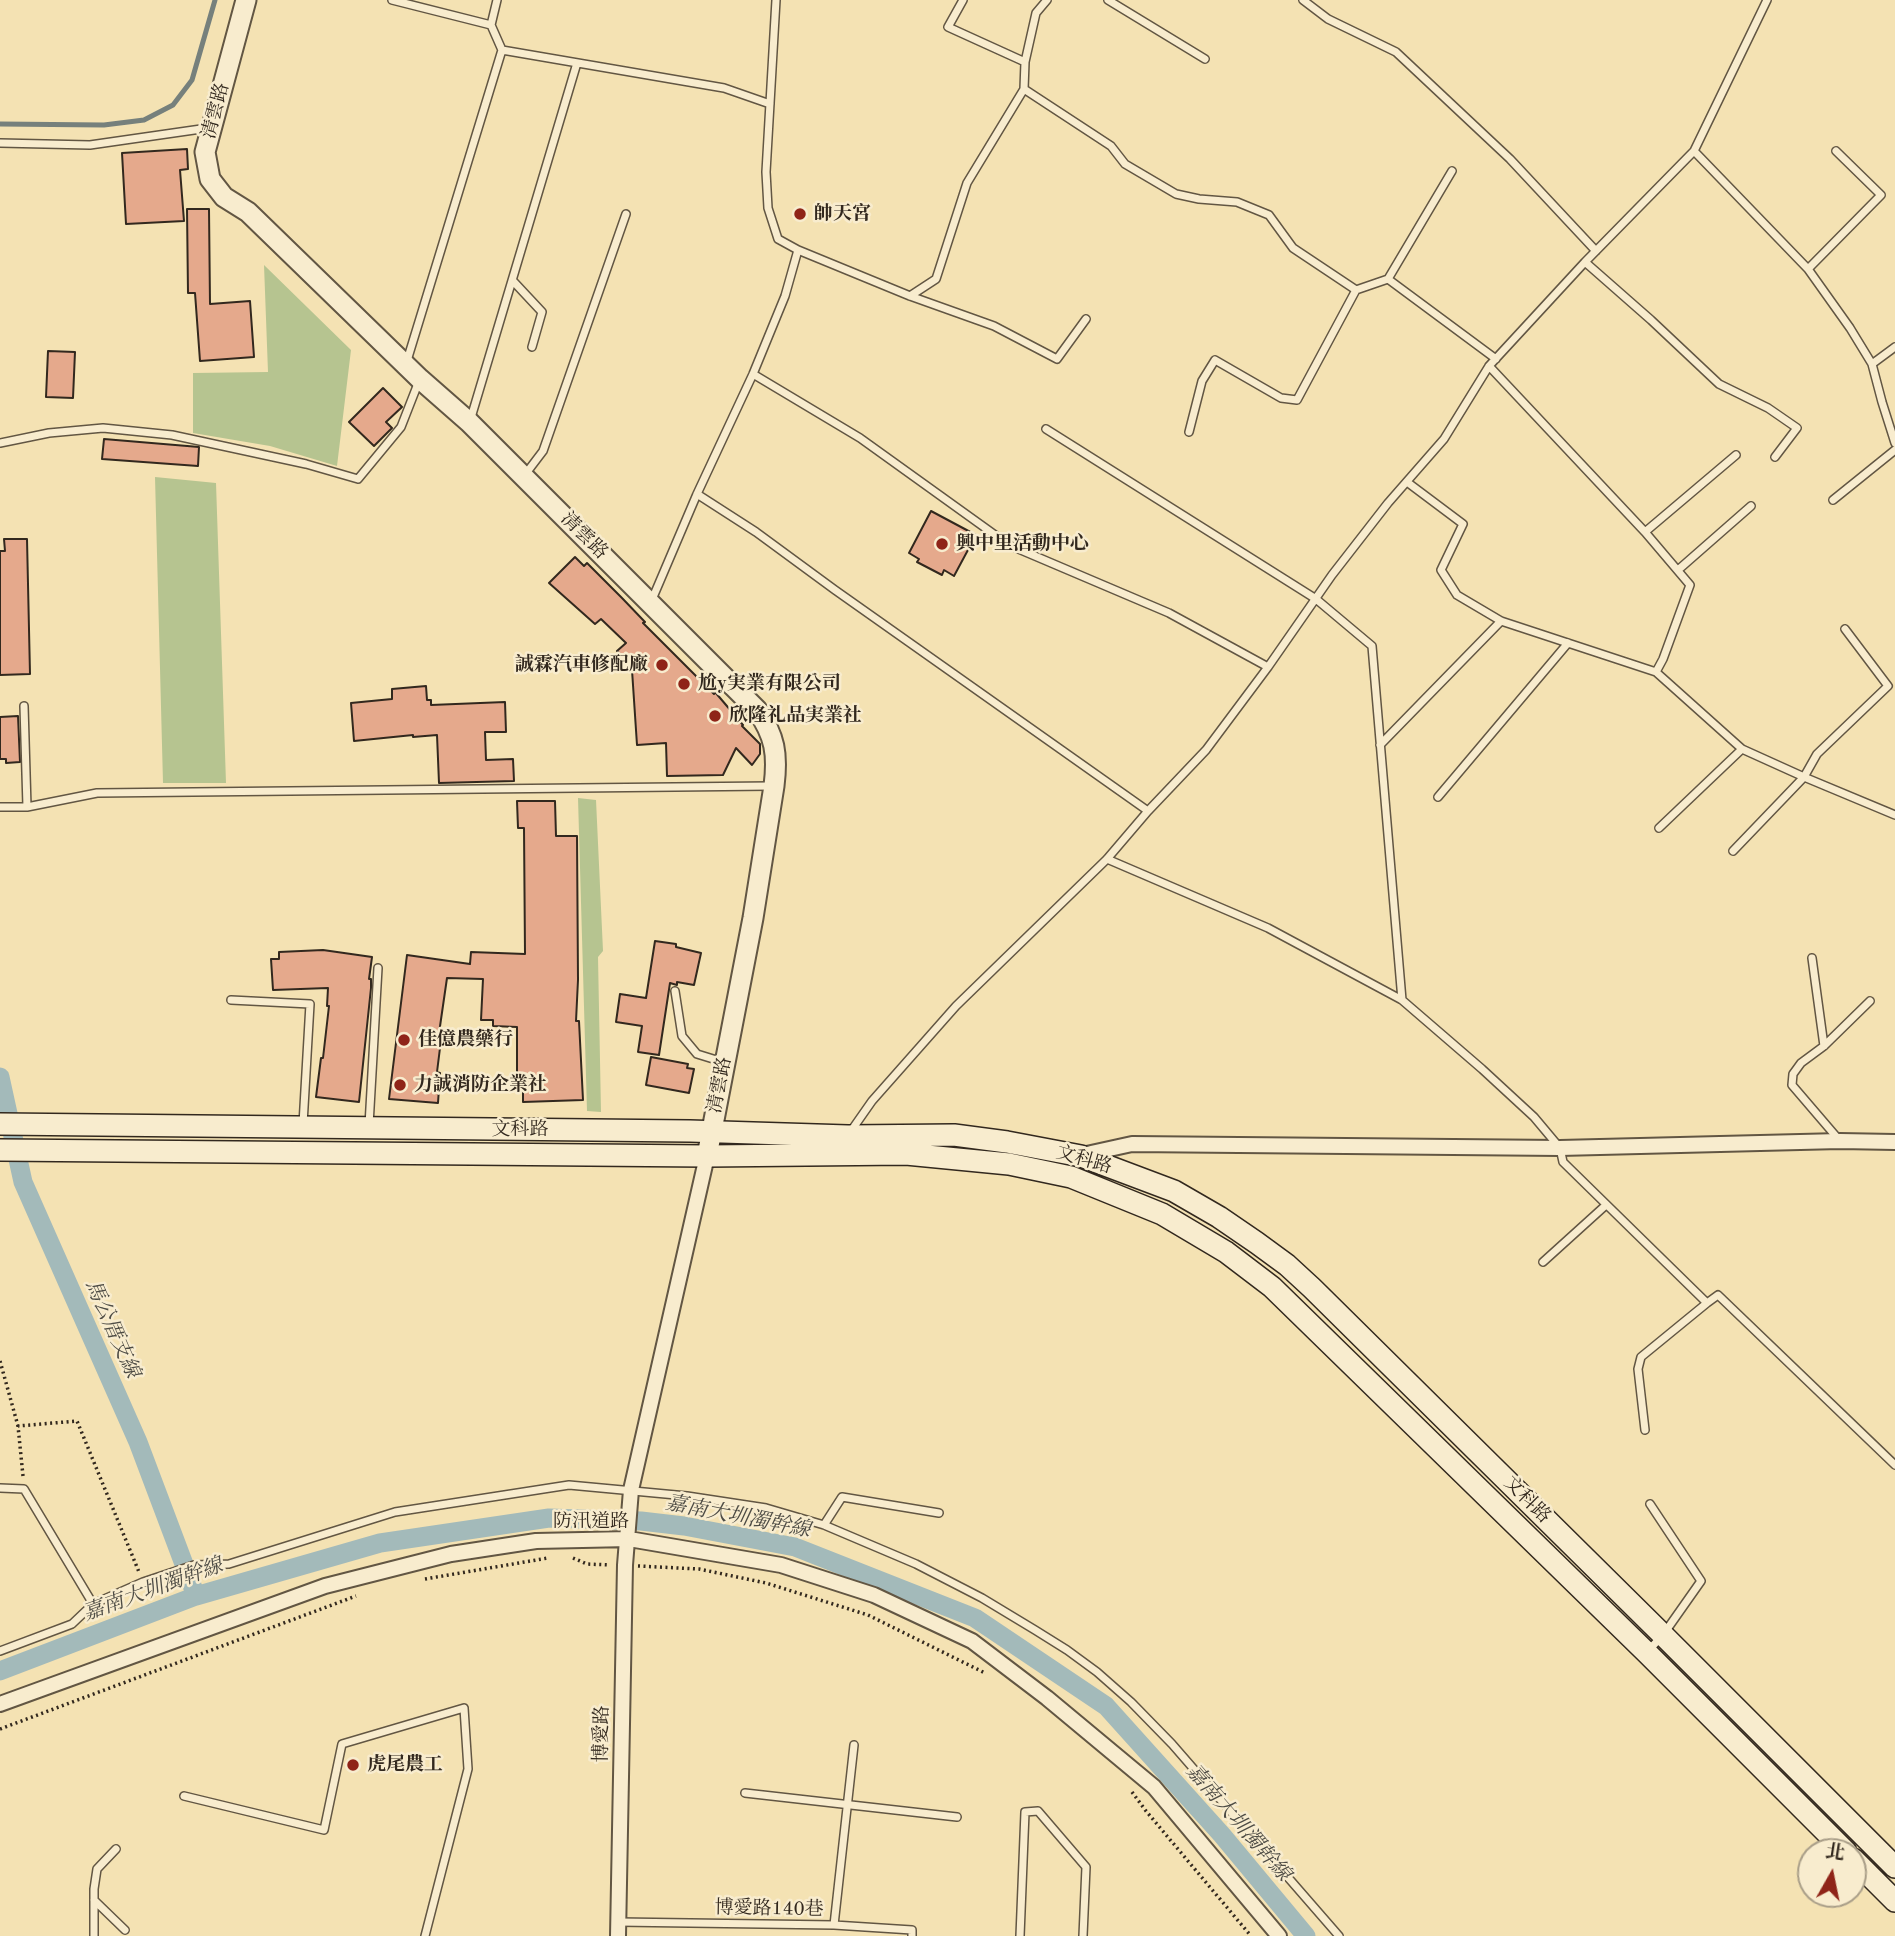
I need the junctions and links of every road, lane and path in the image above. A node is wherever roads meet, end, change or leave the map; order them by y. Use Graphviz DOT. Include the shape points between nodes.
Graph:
graph roads {
  1 [pos="246,0"];
  2 [pos="392,0"];
  3 [pos="497,0"];
  4 [pos="776,0"];
  5 [pos="963,0"];
  6 [pos="1047,0"];
  7 [pos="1108,0"];
  8 [pos="1303,0"];
  9 [pos="1768,0"];
  10 [pos="491,25"];
  11 [pos="502,50"];
  12 [pos="1205,59"];
  13 [pos="1025,62"];
  14 [pos="577,63"];
  15 [pos="1024,89"];
  16 [pos="770,104"];
  17 [pos="211,127"];
  18 [pos="0,144"];
  19 [pos="1694,151"];
  20 [pos="1836,151"];
  21 [pos="1452,171"];
  22 [pos="626,214"];
  23 [pos="798,250"];
  24 [pos="1596,251"];
  25 [pos="1585,262"];
  26 [pos="1808,269"];
  27 [pos="1388,279"];
  28 [pos="513,281"];
  29 [pos="1356,290"];
  30 [pos="911,296"];
  31 [pos="1086,319"];
  32 [pos="533,347"];
  33 [pos="1895,347"];
  34 [pos="1496,359"];
  35 [pos="1872,363"];
  36 [pos="1489,366"];
  37 [pos="413,372"];
  38 [pos="753,374"];
  39 [pos="469,422"];
  40 [pos="1046,429"];
  41 [pos="1189,432"];
  42 [pos="0,443"];
  43 [pos="1895,443"];
  44 [pos="1895,450"];
  45 [pos="1736,455"];
  46 [pos="1775,457"];
  47 [pos="524,476"];
  48 [pos="1407,482"];
  49 [pos="696,494"];
  50 [pos="1833,500"];
  51 [pos="1751,506"];
  52 [pos="1645,533"];
  53 [pos="1678,570"];
  54 [pos="1316,599"];
  55 [pos="651,602"];
  56 [pos="1501,621"];
  57 [pos="1845,629"];
  58 [pos="1569,643"];
  59 [pos="1268,667"];
  60 [pos="1656,671"];
  61 [pos="24,706"];
  62 [pos="1380,745"];
  63 [pos="1742,749"];
  64 [pos="1804,777"];
  65 [pos="774,786"];
  66 [pos="1438,797"];
  67 [pos="0,807"];
  68 [pos="27,807"];
  69 [pos="1148,811"];
  70 [pos="1895,815"];
  71 [pos="1659,828"];
  72 [pos="1733,851"];
  73 [pos="1107,859"];
  74 [pos="1812,958"];
  75 [pos="378,968"];
  76 [pos="675,991"];
  77 [pos="231,1000"];
  78 [pos="1402,1000"];
  79 [pos="1870,1001"];
  80 [pos="1824,1046"];
  81 [pos="724,1062"];
  82 [pos="0,1124"];
  83 [pos="303,1128"];
  84 [pos="369,1129"];
  85 [pos="711,1132"];
  86 [pos="848,1136"];
  87 [pos="1840,1141"];
  88 [pos="1895,1142"];
  89 [pos="1560,1148"];
  90 [pos="0,1150"];
  91 [pos="835,1155"];
  92 [pos="707,1156"];
  93 [pos="1082,1156"];
  94 [pos="1071,1177"];
  95 [pos="1605,1205"];
  96 [pos="1543,1262"];
  97 [pos="1707,1303"];
  98 [pos="0,1361"];
  99 [pos="18,1426"];
  100 [pos="1645,1430"];
  101 [pos="1895,1465"];
  102 [pos="1493,1467"];
  103 [pos="1474,1484"];
  104 [pos="0,1488"];
  105 [pos="24,1489"];
  106 [pos="630,1496"];
  107 [pos="1650,1504"];
  108 [pos="939,1513"];
  109 [pos="824,1525"];
  110 [pos="626,1536"];
  111 [pos="555,1557"];
  112 [pos="565,1558"];
  113 [pos="625,1565"];
  114 [pos="425,1579"];
  115 [pos="143,1582"];
  116 [pos="362,1594"];
  117 [pos="93,1604"];
  118 [pos="1663,1634"];
  119 [pos="0,1651"];
  120 [pos="1647,1653"];
  121 [pos="996,1678"];
  122 [pos="0,1704"];
  123 [pos="0,1729"];
  124 [pos="854,1745"];
  125 [pos="1130,1789"];
  126 [pos="745,1793"];
  127 [pos="184,1796"];
  128 [pos="848,1804"];
  129 [pos="957,1817"];
  130 [pos="1832,1838"];
  131 [pos="116,1850"];
  132 [pos="1895,1867"];
  133 [pos="1867,1873"];
  134 [pos="94,1900"];
  135 [pos="1895,1901"];
  136 [pos="834,1926"];
  137 [pos="618,1929"];
  138 [pos="125,1930"];
  139 [pos="94,1936"];
  140 [pos="425,1936"];
  141 [pos="912,1936"];
  142 [pos="1020,1936"];
  143 [pos="1083,1936"];
  144 [pos="1251,1936"];
  145 [pos="1279,1936"];
  146 [pos="1339,1936"];
  1 -- 17 [label="street, 清雲路"];
  2 -- 10 [label="lane"];
  3 -- 10 [label="lane"];
  4 -- 16 [label="lane"];
  5 -- 13 [label="lane" via="948,27"];
  6 -- 13 [label="lane" via="1036,13"];
  7 -- 12 [label="lane"];
  8 -- 24 [label="lane" via="1328,19 1396,52 1510,159"];
  9 -- 19 [label="lane"];
  10 -- 11 [label="lane"];
  11 -- 14 [label="lane"];
  11 -- 37 [label="lane"];
  13 -- 15 [label="lane"];
  14 -- 16 [label="lane" via="724,89"];
  14 -- 28 [label="lane"];
  15 -- 29 [label="lane" via="1111,146 1125,164 1176,194 1237,202 1269,215 1293,248"];
  15 -- 30 [label="lane" via="967,183 936,279"];
  16 -- 23 [label="lane" via="768,208 778,239"];
  17 -- 18 [label="lane" via="90,145"];
  17 -- 37 [label="street, 清雲路" via="205,152 210,179 224,197 248,212"];
  19 -- 24 [label="lane"];
  19 -- 26 [label="lane"];
  20 -- 26 [label="lane" via="1881,195"];
  21 -- 27 [label="lane"];
  22 -- 47 [label="lane" via="543,451"];
  23 -- 30 [label="lane"];
  23 -- 38 [label="lane"];
  24 -- 25 [label="lane"];
  25 -- 34 [label="lane"];
  25 -- 46 [label="lane" via="1719,384 1797,428"];
  26 -- 35 [label="lane"];
  27 -- 29 [label="lane"];
  27 -- 34 [label="lane"];
  28 -- 32 [label="lane" via="542,312"];
  28 -- 39 [label="lane"];
  29 -- 41 [label="lane" via="1297,400 1280,398 1215,360 1202,381"];
  30 -- 31 [label="lane" via="994,326 1057,359"];
  33 -- 35 [label="lane"];
  34 -- 36 [label="lane"];
  35 -- 43 [label="lane"];
  36 -- 48 [label="lane" via="1444,439"];
  36 -- 52 [label="lane"];
  37 -- 39 [label="street, 清雲路"];
  37 -- 42 [label="lane" via="401,427 358,479 172,435 103,428"];
  38 -- 49 [label="lane"];
  38 -- 59 [label="lane" via="860,438 1009,545 1169,613"];
  39 -- 47 [label="street, 清雲路"];
  40 -- 54 [label="lane"];
  44 -- 50 [label="lane"];
  45 -- 52 [label="lane"];
  47 -- 55 [label="street, 清雲路"];
  48 -- 54 [label="lane"];
  48 -- 56 [label="lane" via="1463,524 1441,570 1457,595"];
  49 -- 55 [label="lane"];
  49 -- 69 [label="lane"];
  51 -- 53 [label="lane"];
  52 -- 53 [label="lane"];
  53 -- 60 [label="lane" via="1690,585"];
  54 -- 59 [label="lane"];
  54 -- 62 [label="lane" via="1372,646"];
  55 -- 65 [label="street, 清雲路" via="763,718 774,742"];
  56 -- 58 [label="lane"];
  56 -- 62 [label="lane"];
  57 -- 64 [label="lane" via="1888,686 1817,754"];
  58 -- 60 [label="lane"];
  58 -- 66 [label="lane"];
  59 -- 69 [label="lane" via="1206,750"];
  60 -- 63 [label="lane"];
  61 -- 68 [label="lane"];
  62 -- 78 [label="lane"];
  63 -- 64 [label="lane"];
  63 -- 71 [label="lane"];
  64 -- 70 [label="lane"];
  64 -- 72 [label="lane"];
  65 -- 68 [label="lane" via="97,793"];
  65 -- 81 [label="street, 清雲路"];
  67 -- 68 [label="lane"];
  69 -- 73 [label="lane"];
  73 -- 78 [label="lane" via="1268,928"];
  73 -- 86 [label="lane" via="956,1006 872,1101"];
  74 -- 80 [label="lane"];
  75 -- 84 [label="lane"];
  76 -- 81 [label="lane" via="682,1037 697,1054"];
  77 -- 83 [label="lane" via="310,1004"];
  78 -- 89 [label="lane" via="1517,1101"];
  79 -- 80 [label="lane"];
  80 -- 87 [label="lane" via="1801,1063 1792,1085"];
  81 -- 85 [label="street, 清雲路"];
  82 -- 83 [label="main road, 文科路"];
  83 -- 84 [label="main road, 文科路"];
  84 -- 85 [label="main road, 文科路"];
  85 -- 86 [label="main road, 文科路"];
  85 -- 92 [label="street, 清雲路"];
  86 -- 91 [label="lane"];
  86 -- 93 [label="main road, 文科路" via="954,1135"];
  87 -- 88 [label="street"];
  87 -- 89 [label="street"];
  89 -- 93 [label="street" via="1132,1144"];
  89 -- 95 [label="lane" via="1563,1162"];
  90 -- 92 [label="main road, 文科路"];
  91 -- 92 [label="main road, 文科路"];
  91 -- 94 [label="main road, 文科路" via="906,1154 1009,1164"];
  92 -- 106 [label="street"];
  93 -- 94 [label="street"];
  93 -- 102 [label="main road, 文科路" via="1174,1191 1287,1265"];
  94 -- 103 [label="main road, 文科路" via="1162,1214 1272,1287"];
  95 -- 96 [label="lane"];
  95 -- 97 [label="lane"];
  97 -- 100 [label="lane" via="1642,1357 1638,1369"];
  97 -- 101 [label="lane" via="1718,1294"];
  98 -- 99 [label="path"];
  99 -- 105 [label="path"];
  99 -- 115 [label="path" via="77,1421"];
  102 -- 103 [label="main road"];
  102 -- 118 [label="main road, 文科路"];
  103 -- 120 [label="main road, 文科路"];
  104 -- 105 [label="lane"];
  105 -- 117 [label="lane"];
  106 -- 109 [label="lane" via="687,1496 766,1508"];
  106 -- 110 [label="street, 博愛路"];
  106 -- 115 [label="lane" via="569,1485 395,1512 229,1564 194,1565"];
  107 -- 118 [label="lane" via="1701,1581"];
  108 -- 109 [label="lane" via="842,1497"];
  109 -- 146 [label="lane" via="982,1598 1097,1672 1172,1744"];
  110 -- 113 [label="street, 博愛路"];
  110 -- 122 [label="street, 防汛道路" via="536,1541 451,1554 325,1586"];
  110 -- 145 [label="street, 防汛道路" via="782,1565 874,1595 972,1641 1154,1787"];
  111 -- 114 [label="path"];
  112 -- 113 [label="path"];
  113 -- 121 [label="path" via="699,1569 766,1583 868,1615"];
  113 -- 137 [label="street, 博愛路"];
  115 -- 117 [label="lane"];
  116 -- 123 [label="path"];
  117 -- 119 [label="lane" via="72,1624"];
  118 -- 120 [label="lane"];
  118 -- 132 [label="main road, 文科路"];
  120 -- 130 [label="main road, 文科路"];
  124 -- 128 [label="lane"];
  125 -- 144 [label="path"];
  126 -- 128 [label="lane"];
  127 -- 140 [label="lane" via="324,1830 342,1744 464,1708 468,1769"];
  128 -- 129 [label="lane"];
  128 -- 136 [label="lane"];
  131 -- 134 [label="lane" via="97,1869"];
  133 -- 135 [label="main road"];
  134 -- 138 [label="lane"];
  134 -- 139 [label="lane"];
  136 -- 137 [label="lane, 博愛路140巷"];
  136 -- 141 [label="lane, 博愛路140巷" via="912,1930"];
  142 -- 143 [label="lane" via="1025,1811 1038,1811 1086,1867"];
}
